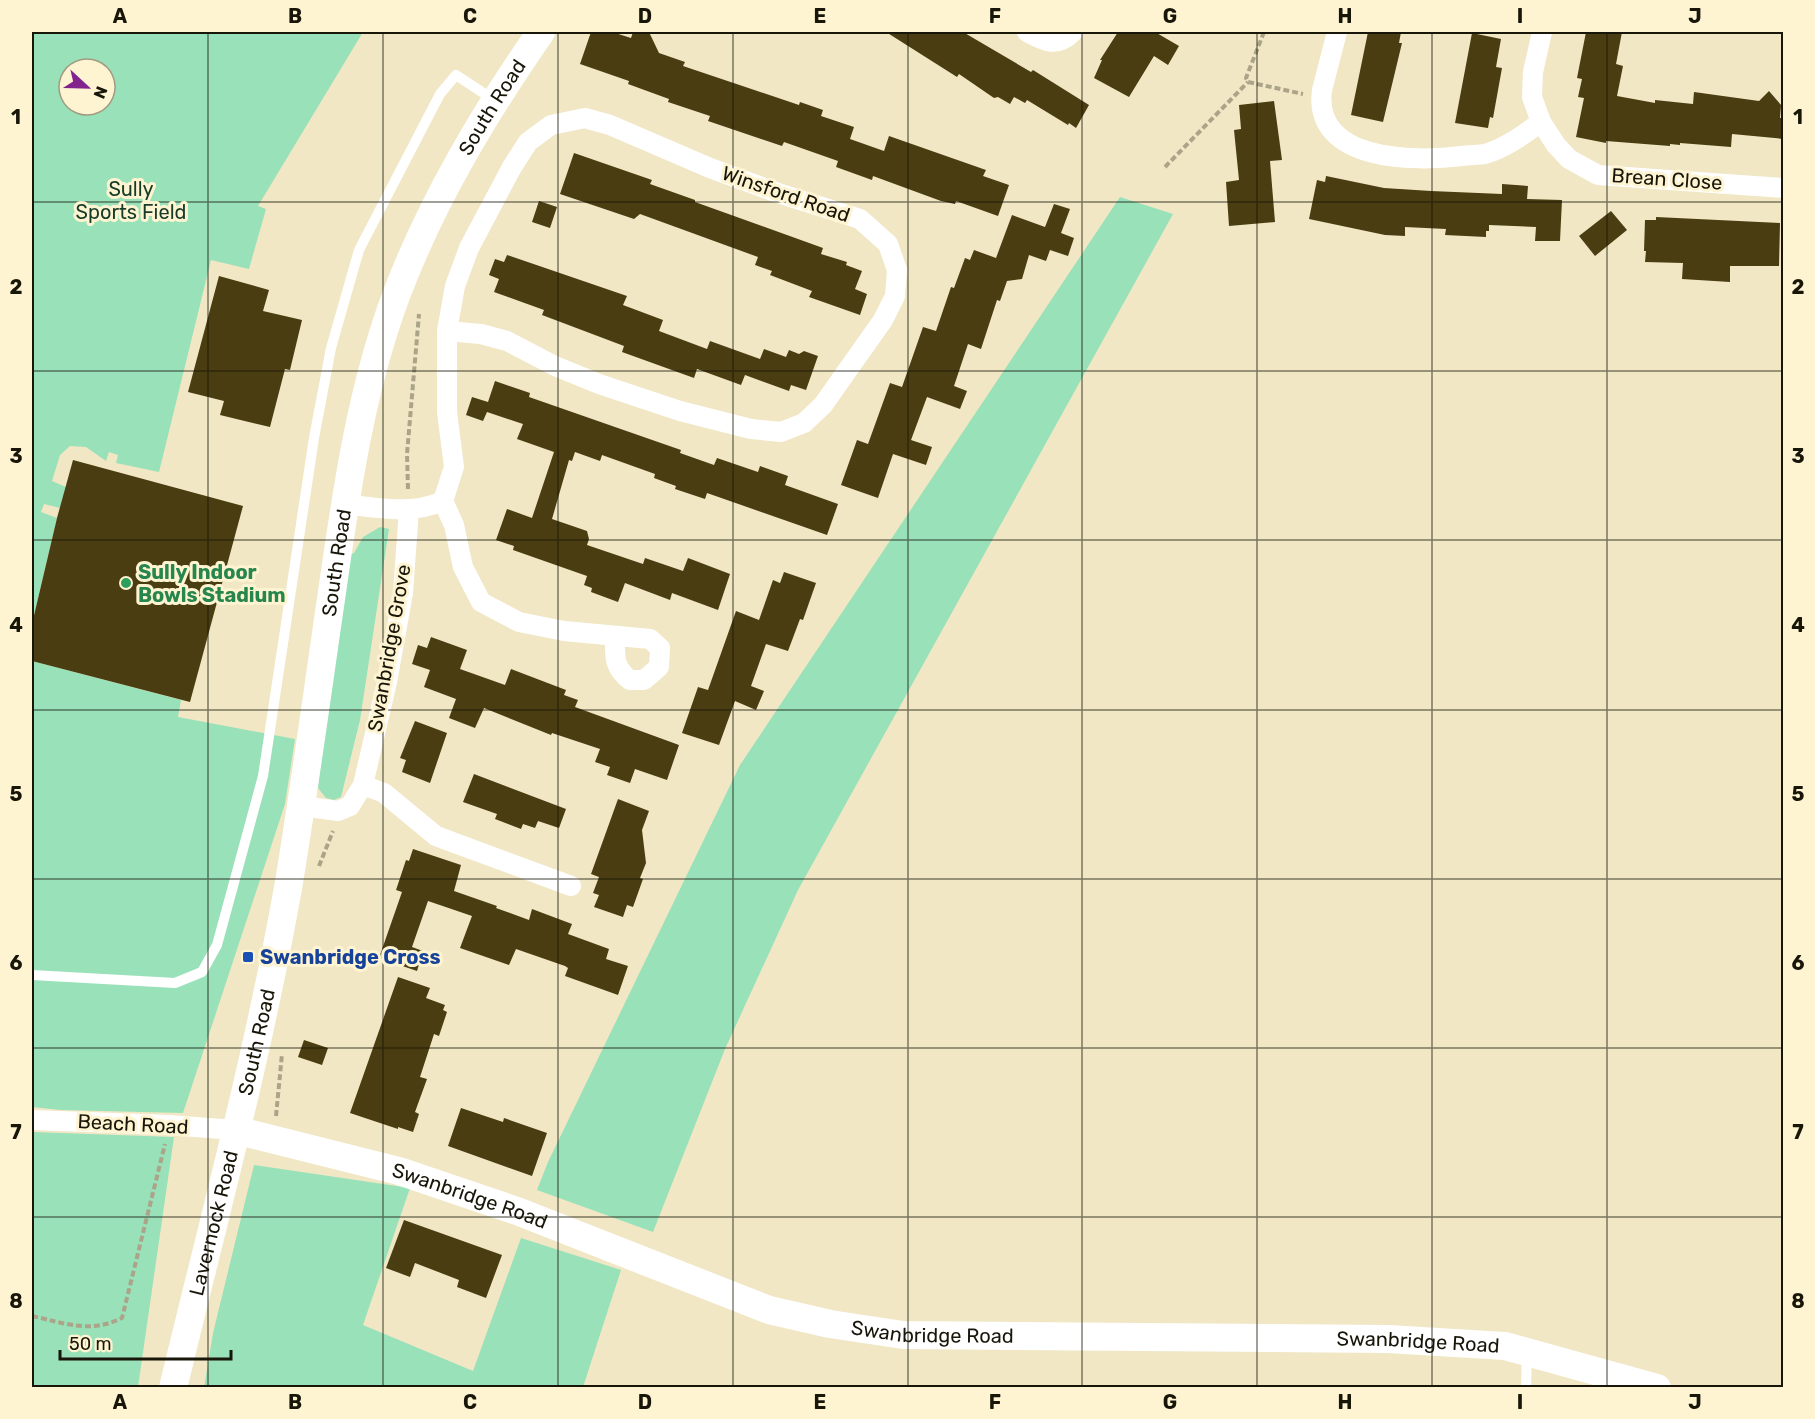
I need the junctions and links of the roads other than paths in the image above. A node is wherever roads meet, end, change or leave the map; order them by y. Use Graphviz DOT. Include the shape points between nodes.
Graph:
graph roads {
  1 [pos="541,32"];
  2 [pos="1027,32"];
  3 [pos="1073,32"];
  4 [pos="1337,32"];
  5 [pos="1542,32"];
  6 [pos="494,100"];
  7 [pos="1541,122"];
  8 [pos="1784,188"];
  9 [pos="447,331"];
  10 [pos="443,501"];
  11 [pos="344,504"];
  12 [pos="409,510"];
  13 [pos="615,636"];
  14 [pos="363,785"];
  15 [pos="302,806"];
  16 [pos="571,886"];
  17 [pos="32,975"];
  18 [pos="32,1120"];
  19 [pos="235,1130"];
  20 [pos="1527,1352"];
  21 [pos="173,1388"];
  22 [pos="1526,1388"];
  23 [pos="1657,1388"];
  1 -- 6 [label="street, South Road"];
  2 -- 3 [label="street" via="1046,42 1065,39"];
  4 -- 7 [label="street" via="1321,98 1324,117 1337,136 1375,155 1434,160 1485,153 1519,138"];
  5 -- 7 [label="street, Brean Close" via="1532,97"];
  6 -- 11 [label="street, South Road" via="430,214 397,294 372,370"];
  6 -- 17 [label="lane" via="456,75 440,94 358,250 331,348 314,438 263,776 217,945 202,972 175,983"];
  7 -- 8 [label="street, Brean Close" via="1569,159 1598,175"];
  9 -- 9 [label="street, Winsford Road" via="455,286 469,248 528,142 551,125 585,118 778,193 860,219 888,244 897,270 895,296 883,320 823,405 804,423 781,432 751,429 680,411 599,384 507,341"];
  9 -- 10 [label="street, Winsford Road" via="447,412 454,467"];
  10 -- 12 [label="street"];
  10 -- 13 [label="street" via="454,525 463,567 481,602 519,622"];
  11 -- 12 [label="street"];
  11 -- 15 [label="street, South Road"];
  12 -- 14 [label="street, Swanbridge Grove" via="403,593"];
  14 -- 15 [label="street, Swanbridge Grove" via="350,806 338,811"];
  14 -- 16 [label="street" via="384,793 436,836"];
  15 -- 19 [label="street, South Road" via="279,935"];
  18 -- 19 [label="street, Beach Road"];
  19 -- 20 [label="street, Swanbridge Road" via="399,1171 517,1211 769,1310 830,1324 903,1335 1388,1338 1505,1346"];
  19 -- 21 [label="street, Lavernock Road"];
  20 -- 22 [label="lane"];
  20 -- 23 [label="street, Swanbridge Road"];
}
